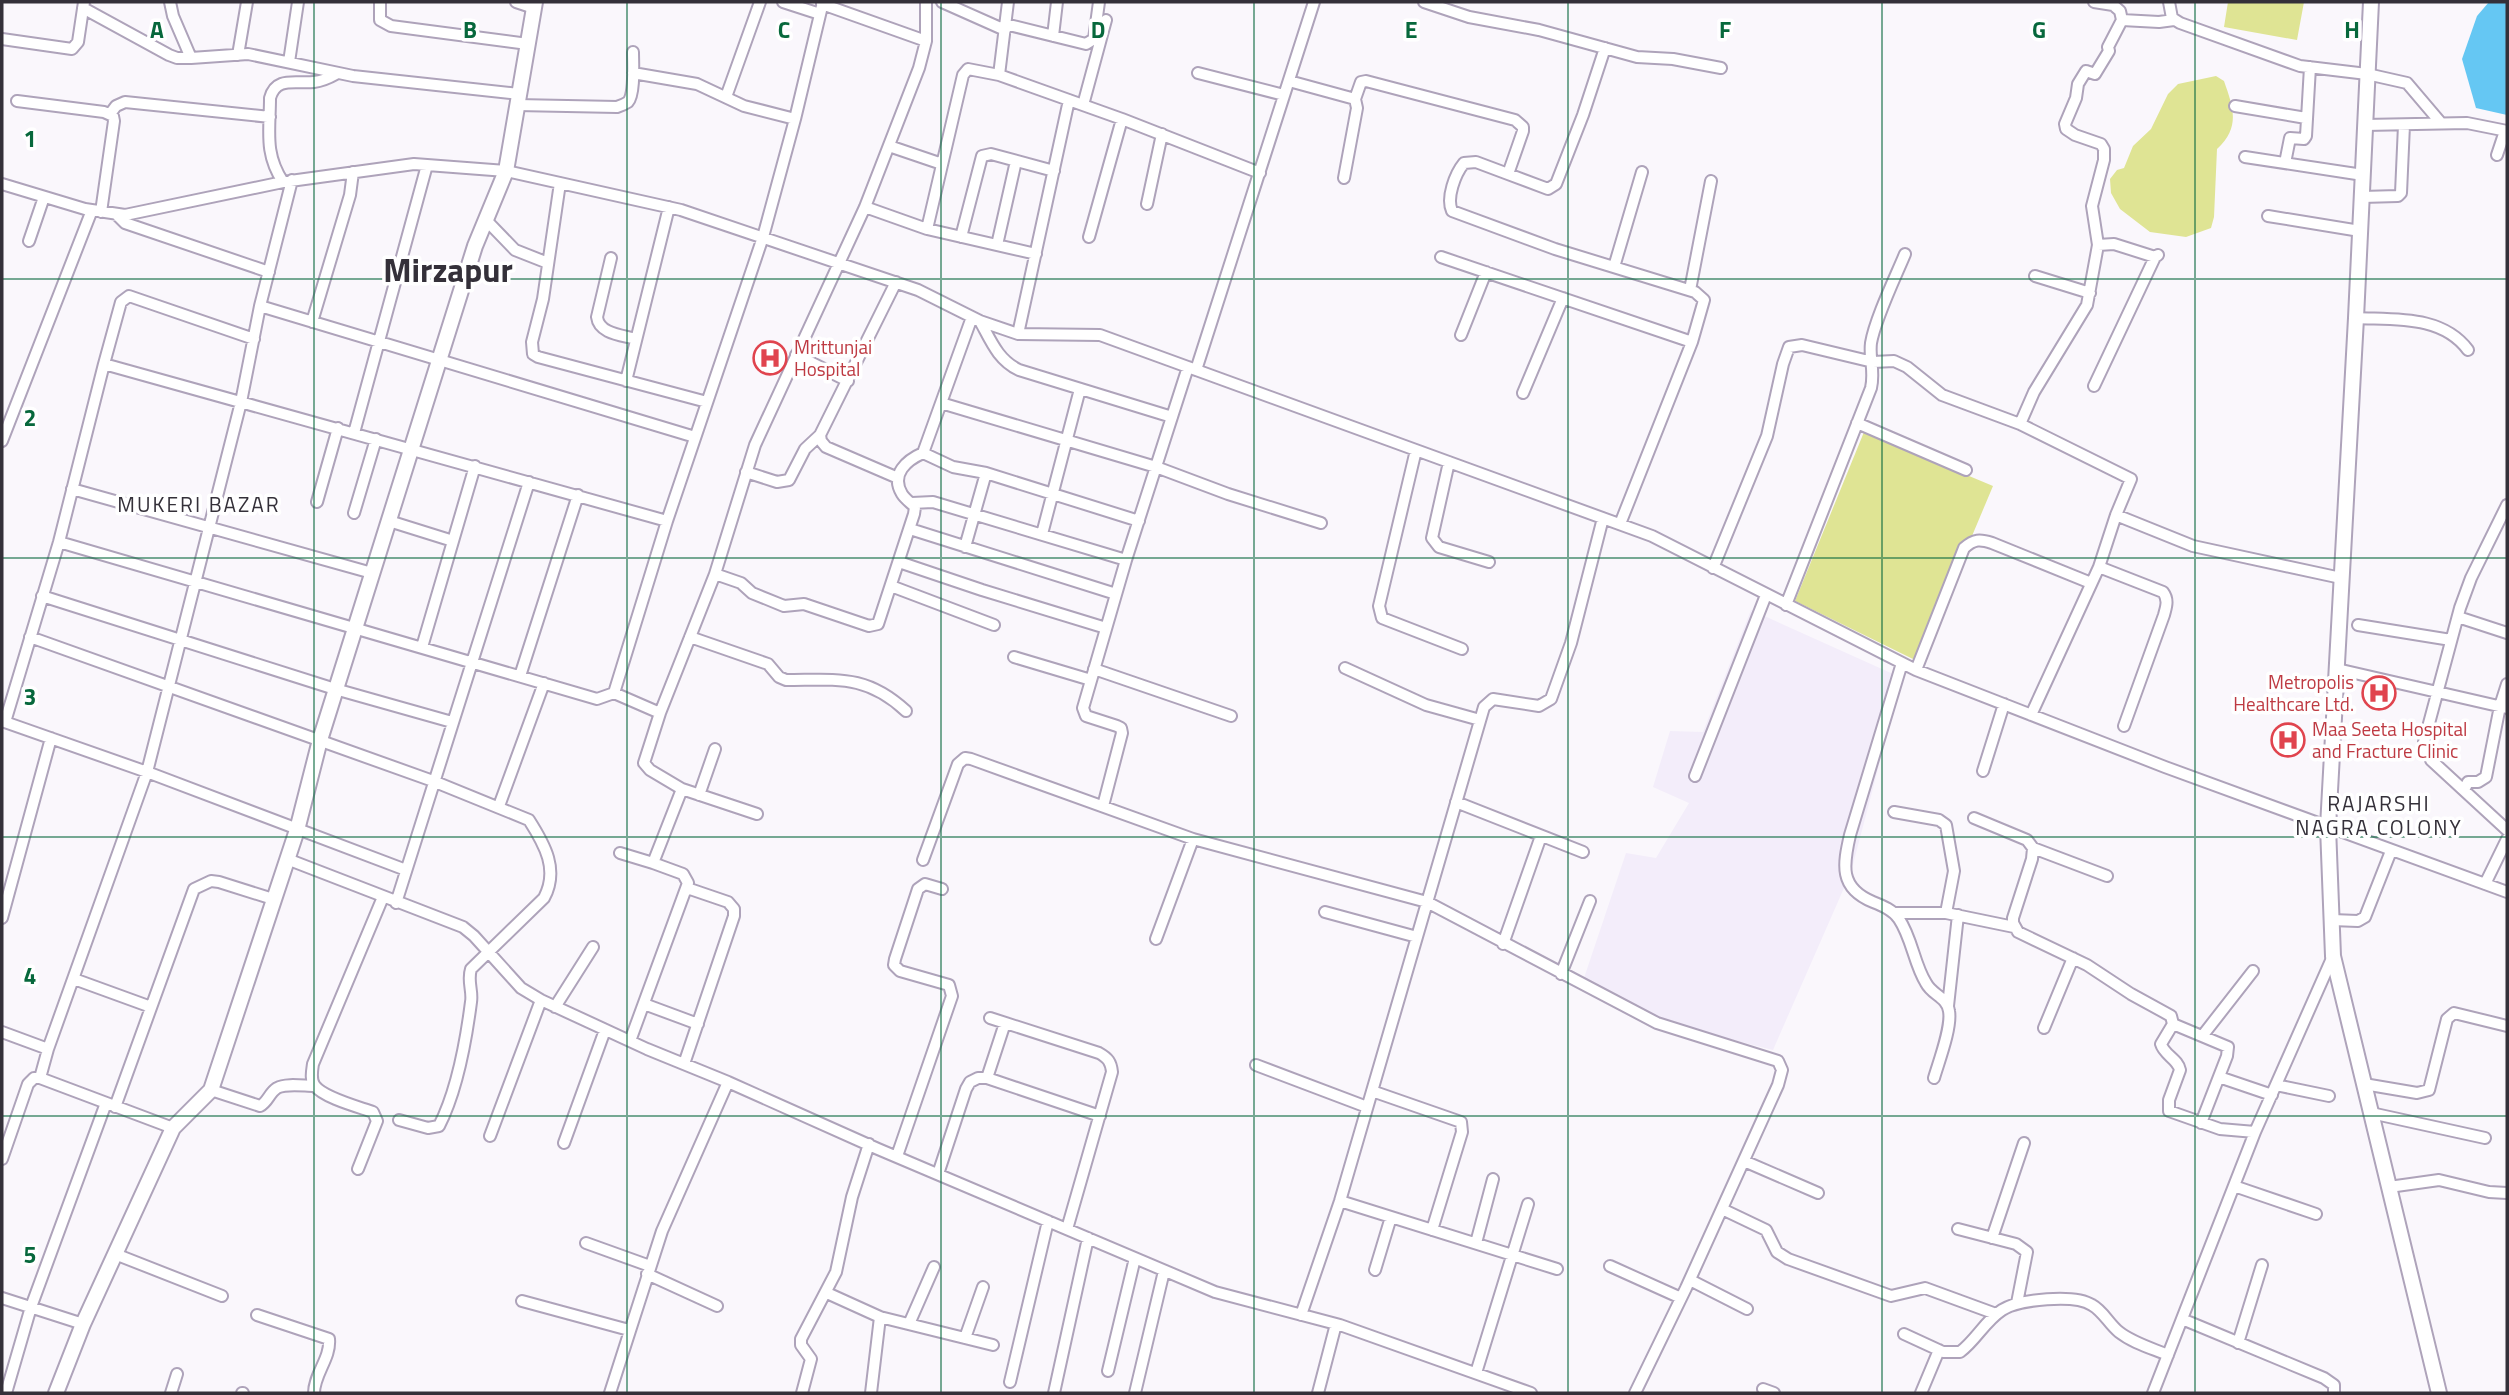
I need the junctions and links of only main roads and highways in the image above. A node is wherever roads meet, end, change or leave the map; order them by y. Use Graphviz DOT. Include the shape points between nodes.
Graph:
graph roads {
  1 [pos="2371,2"];
  2 [pos="534,5"];
  3 [pos="56,1393"];
  4 [pos="2439,1393"];
  1 -- 4 [label="main road" via="2328,827 2333,956"];
  2 -- 3 [label="main road" via="506,171 475,246 354,627 288,859 211,1090 173,1128"];
}
